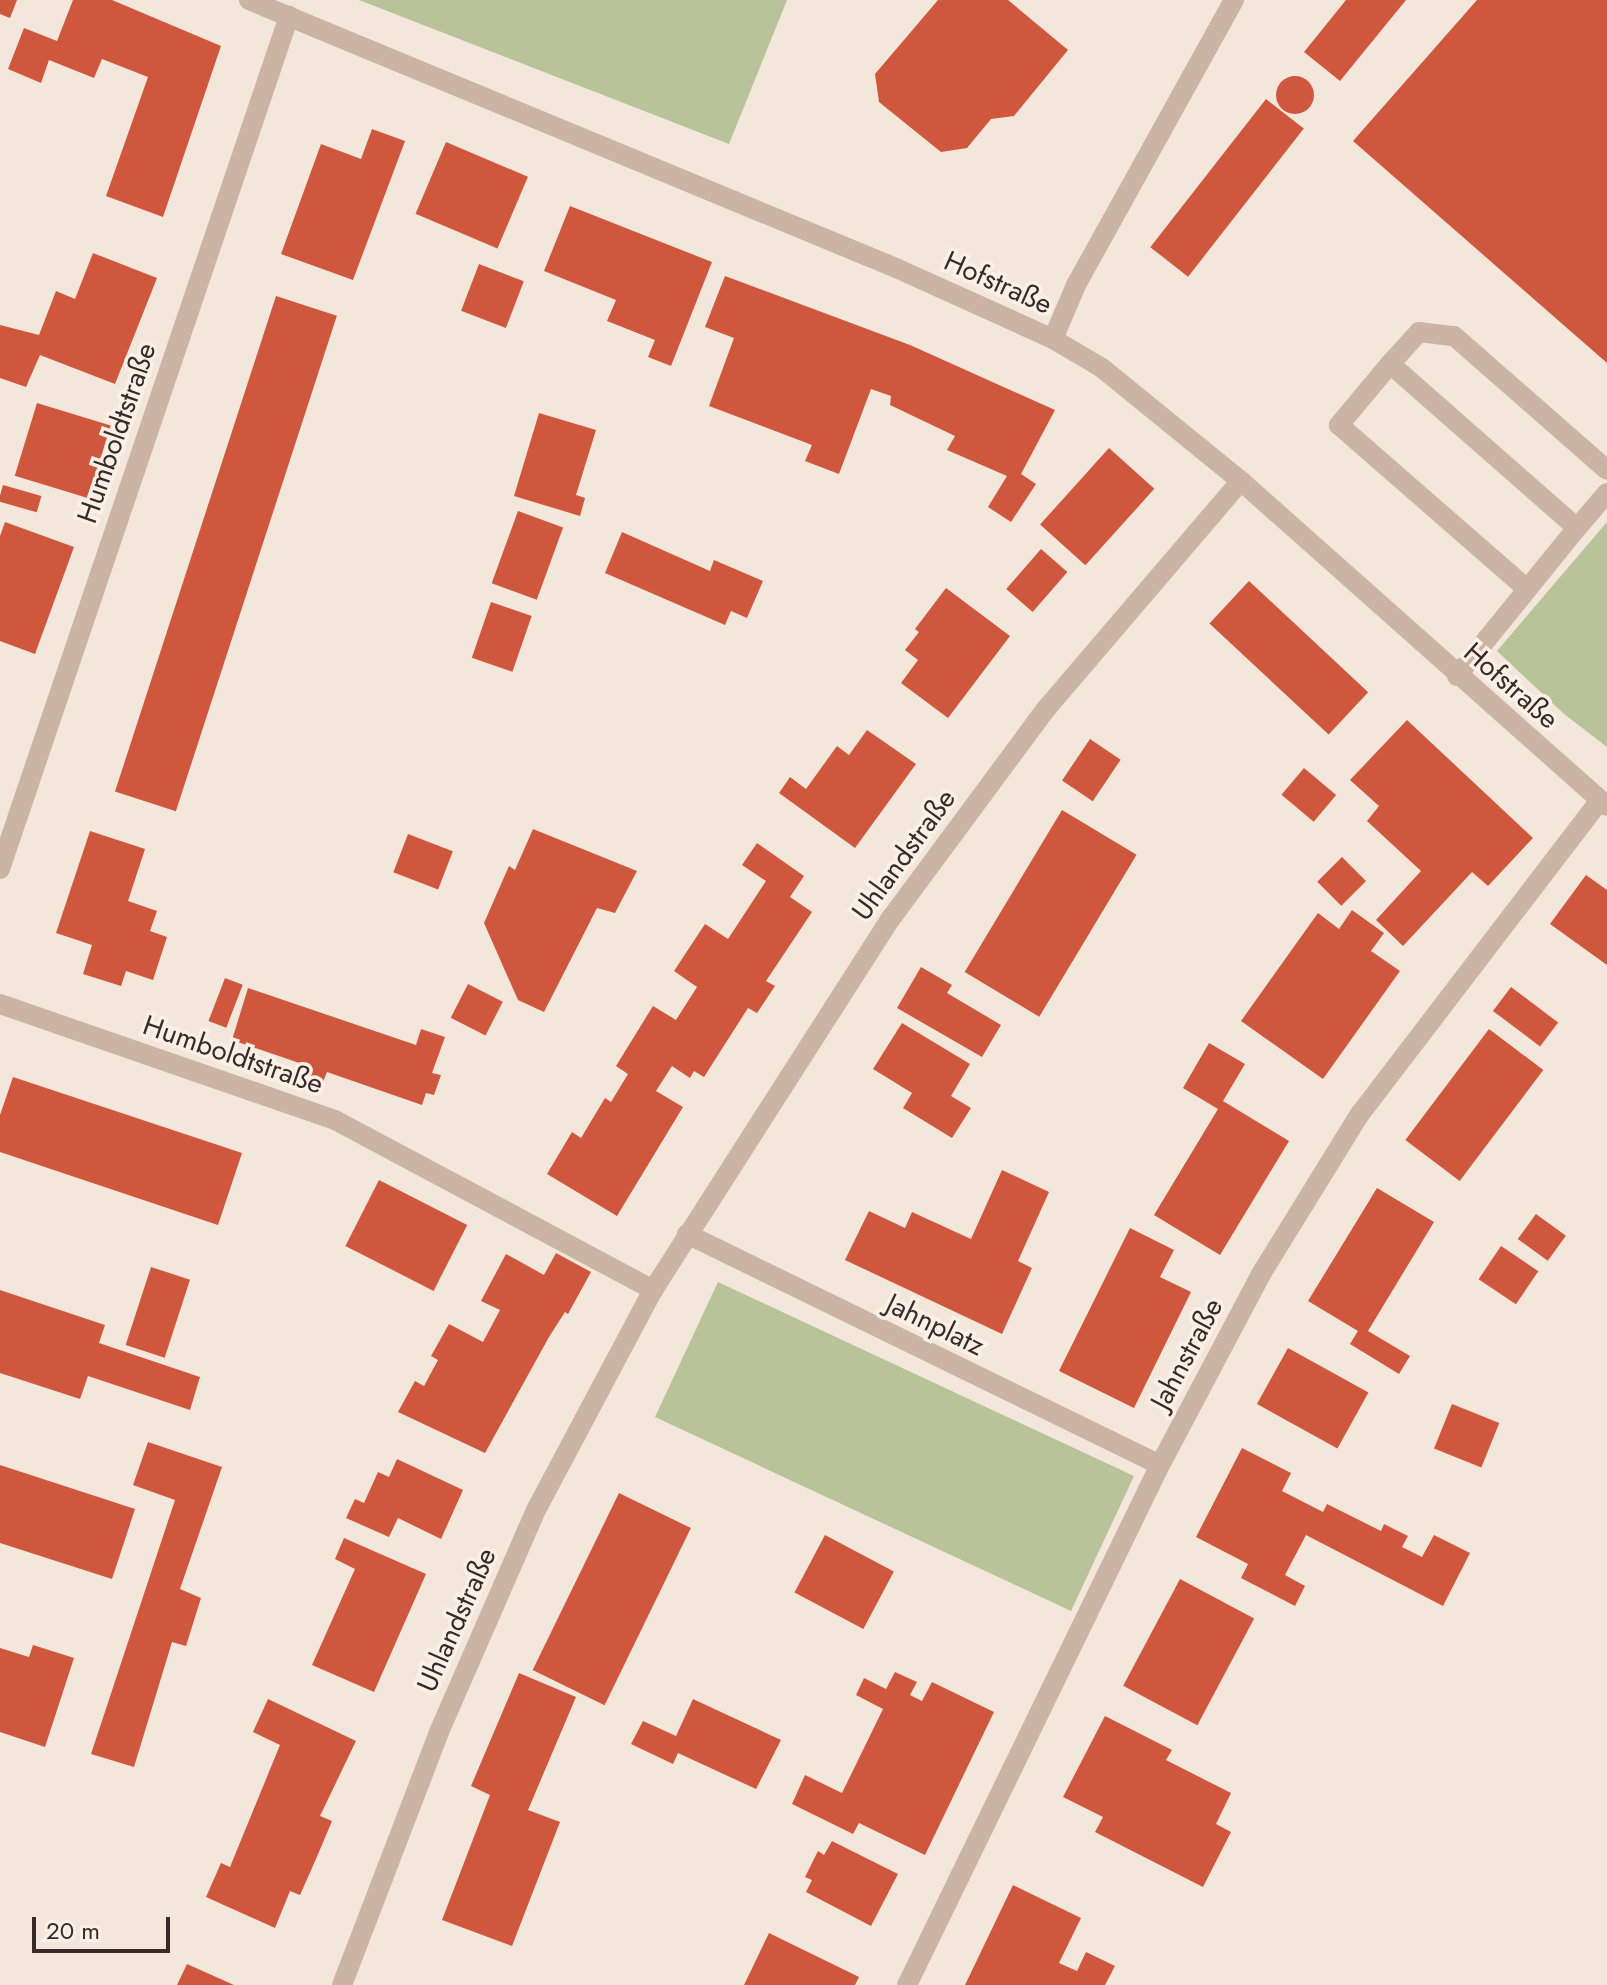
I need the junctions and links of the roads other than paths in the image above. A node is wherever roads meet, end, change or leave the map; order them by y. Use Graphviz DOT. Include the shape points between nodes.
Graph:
graph roads {
  1 [pos="249,0"];
  2 [pos="1234,0"];
  3 [pos="289,16"];
  4 [pos="1053,339"];
  5 [pos="1390,364"];
  6 [pos="1607,470"];
  7 [pos="1241,481"];
  8 [pos="1607,493"];
  9 [pos="1577,528"];
  10 [pos="1527,589"];
  11 [pos="1457,676"];
  12 [pos="1603,803"];
  13 [pos="0,869"];
  14 [pos="0,1004"];
  15 [pos="687,1234"];
  16 [pos="653,1290"];
  17 [pos="1160,1465"];
  18 [pos="342,1985"];
  19 [pos="907,1985"];
  1 -- 3 [label="street, Hofstraße"];
  2 -- 4 [label="street" via="1076,285"];
  3 -- 4 [label="street, Hofstraße" via="896,268"];
  3 -- 13 [label="street, Humboldtstraße"];
  4 -- 7 [label="street, Hofstraße" via="1102,368"];
  5 -- 6 [label="street" via="1419,332 1454,336"];
  5 -- 9 [label="street"];
  5 -- 10 [label="street" via="1339,425"];
  7 -- 11 [label="street, Hofstraße"];
  7 -- 15 [label="street, Uhlandstraße" via="1046,709 892,917"];
  8 -- 9 [label="street"];
  9 -- 10 [label="street"];
  10 -- 11 [label="street"];
  11 -- 12 [label="street, Hofstraße"];
  12 -- 17 [label="street, Jahnstraße" via="1360,1114 1261,1274"];
  14 -- 16 [label="street, Humboldtstraße" via="335,1120"];
  15 -- 16 [label="street, Uhlandstraße"];
  15 -- 17 [label="street, Jahnplatz"];
  16 -- 18 [label="street, Uhlandstraße" via="536,1510 439,1732"];
  17 -- 19 [label="street, Jahnstraße"];
}
